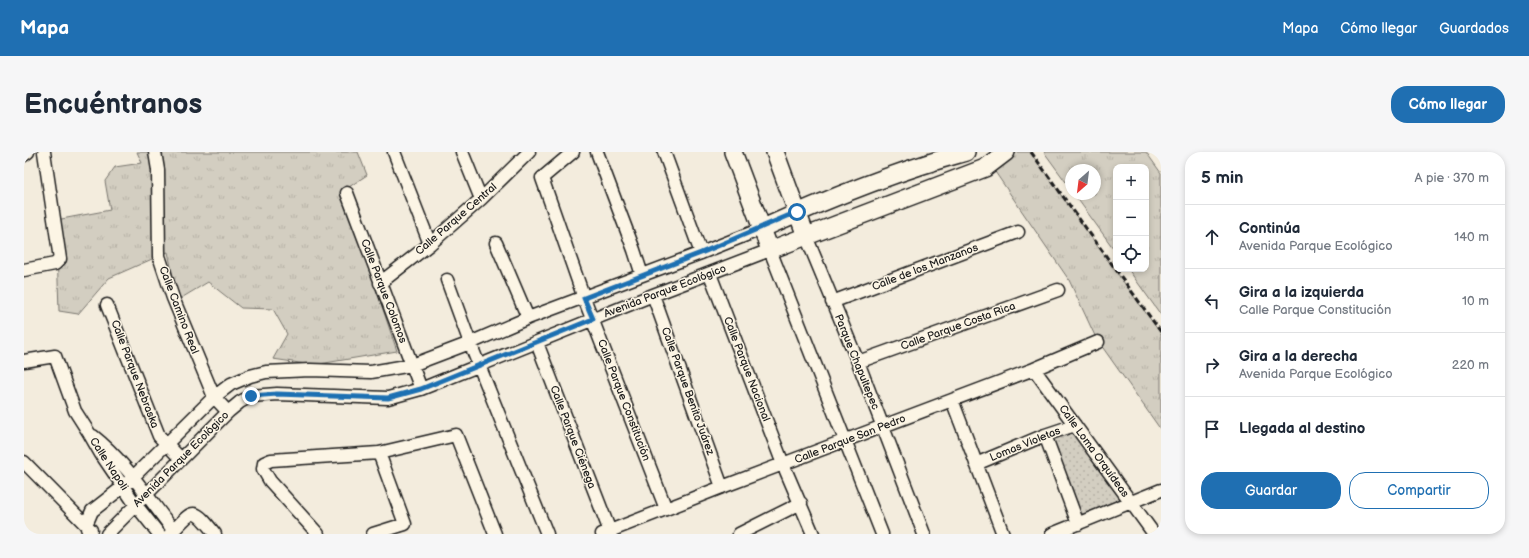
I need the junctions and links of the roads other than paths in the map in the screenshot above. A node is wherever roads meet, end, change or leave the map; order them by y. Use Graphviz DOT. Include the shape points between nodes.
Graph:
graph roads {
  1 [pos="28,152"];
  2 [pos="44,152"];
  3 [pos="155,152"];
  4 [pos="394,152"];
  5 [pos="462,152"];
  6 [pos="529,152"];
  7 [pos="573,152"];
  8 [pos="597,152"];
  9 [pos="664,152"];
  10 [pos="733,152"];
  11 [pos="775,152"];
  12 [pos="966,152"];
  13 [pos="1006,152"];
  14 [pos="24,155"];
  15 [pos="990,158"];
  16 [pos="347,193"];
  17 [pos="481,199"];
  18 [pos="797,212"];
  19 [pos="761,229"];
  20 [pos="1018,232"];
  21 [pos="806,236"];
  22 [pos="496,243"];
  23 [pos="430,244"];
  24 [pos="770,250"];
  25 [pos="701,253"];
  26 [pos="24,270"];
  27 [pos="710,274"];
  28 [pos="642,275"];
  29 [pos="447,280"];
  30 [pos="380,283"];
  31 [pos="1058,290"];
  32 [pos="653,295"];
  33 [pos="584,298"];
  34 [pos="832,302"];
  35 [pos="108,305"];
  36 [pos="528,318"];
  37 [pos="593,319"];
  38 [pos="1098,342"];
  39 [pos="470,343"];
  40 [pos="537,343"];
  41 [pos="24,361"];
  42 [pos="858,362"];
  43 [pos="412,365"];
  44 [pos="479,366"];
  45 [pos="1034,369"];
  46 [pos="421,389"];
  47 [pos="214,397"];
  48 [pos="952,400"];
  49 [pos="228,412"];
  50 [pos="1075,425"];
  51 [pos="882,426"];
  52 [pos="89,433"];
  53 [pos="1045,435"];
  54 [pos="845,441"];
  55 [pos="166,444"];
  56 [pos="379,454"];
  57 [pos="181,459"];
  58 [pos="24,462"];
  59 [pos="783,464"];
  60 [pos="976,464"];
  61 [pos="139,485"];
  62 [pos="722,487"];
  63 [pos="1161,490"];
  64 [pos="129,495"];
  65 [pos="1131,501"];
  66 [pos="801,503"];
  67 [pos="666,509"];
  68 [pos="1078,524"];
  69 [pos="90,531"];
  70 [pos="172,532"];
  71 [pos="607,533"];
  72 [pos="107,534"];
  73 [pos="159,534"];
  74 [pos="215,534"];
  75 [pos="318,534"];
  76 [pos="373,534"];
  77 [pos="494,534"];
  78 [pos="547,534"];
  79 [pos="739,534"];
  80 [pos="813,534"];
  81 [pos="882,534"];
  82 [pos="924,534"];
  83 [pos="1003,534"];
  84 [pos="1052,534"];
  85 [pos="1154,534"];
  1 -- 14 [label="street"];
  2 -- 26 [label="street" via="60,259 55,264"];
  3 -- 47 [label="street, Calle Camino Real" via="158,170 159,256 170,291"];
  4 -- 23 [label="street"];
  5 -- 17 [label="street"];
  6 -- 17 [label="street, Calle Parque Central"];
  7 -- 33 [label="street, Calle Parque Constitución" via="542,178"];
  8 -- 28 [label="street"];
  9 -- 25 [label="street"];
  10 -- 19 [label="street"];
  11 -- 18 [label="street"];
  12 -- 18 [label="street, Avenida Parque Ecológico" via="923,164"];
  13 -- 15 [label="street, Avenida Parque Ecológico"];
  15 -- 21 [label="street, Avenida Parque Ecológico" via="978,171"];
  16 -- 30 [label="street, Calle Parque Colomos"];
  17 -- 23 [label="street, Calle Parque Central"];
  18 -- 19 [label="street, Avenida Parque Ecológico"];
  18 -- 21 [label="street"];
  19 -- 24 [label="street"];
  19 -- 25 [label="street, Avenida Parque Ecológico"];
  20 -- 34 [label="street, Calle de los Manzanos"];
  21 -- 24 [label="street, Avenida Parque Ecológico"];
  21 -- 34 [label="street, Parque Chapultepec"];
  22 -- 36 [label="street"];
  23 -- 30 [label="street, Calle Parque Central"];
  24 -- 27 [label="street, Avenida Parque Ecológico"];
  24 -- 54 [label="street"];
  25 -- 28 [label="street, Avenida Parque Ecológico"];
  27 -- 32 [label="street, Avenida Parque Ecológico"];
  27 -- 59 [label="street, Calle Parque Nacional"];
  28 -- 33 [label="street, Avenida Parque Ecológico"];
  29 -- 39 [label="street"];
  30 -- 43 [label="street, Calle Parque Colomos"];
  31 -- 42 [label="street, Calle Parque Costa Rica"];
  32 -- 37 [label="street, Avenida Parque Ecológico"];
  32 -- 62 [label="street, Calle Parque Benito Juárez"];
  33 -- 36 [label="street, Avenida Parque Ecológico"];
  33 -- 37 [label="street, Calle Parque Constitución"];
  34 -- 42 [label="street, Parque Chapultepec"];
  35 -- 55 [label="street, Calle Parque Nebraska" via="159,436"];
  36 -- 39 [label="street, Avenida Parque Ecológico"];
  37 -- 40 [label="street, Avenida Parque Ecológico"];
  37 -- 67 [label="street, Calle Parque Constitución"];
  38 -- 45 [label="street, Calle Parque San Pedro"];
  39 -- 43 [label="street, Avenida Parque Ecológico"];
  39 -- 44 [label="street"];
  40 -- 44 [label="street, Avenida Parque Ecológico"];
  40 -- 71 [label="street, Calle Parque Ciénega"];
  41 -- 52 [label="street, Calle Napoli" via="55,356 74,411"];
  42 -- 51 [label="street, Parque Chapultepec"];
  43 -- 46 [label="street, Calle Parque Colomos"];
  43 -- 47 [label="street, Avenida Parque Ecológico" via="371,372 266,372 231,384"];
  44 -- 46 [label="street, Avenida Parque Ecológico"];
  44 -- 78 [label="street"];
  45 -- 48 [label="street, Calle Parque San Pedro"];
  45 -- 50 [label="street, Calle Loma Orquídeas"];
  46 -- 49 [label="street, Avenida Parque Ecológico" via="388,398 277,394 251,396"];
  47 -- 49 [label="street, Calle Camino Real"];
  47 -- 55 [label="street, Avenida Parque Ecológico"];
  48 -- 51 [label="street, Calle Parque San Pedro"];
  48 -- 60 [label="street"];
  49 -- 57 [label="street, Avenida Parque Ecológico"];
  50 -- 53 [label="street, Lomas Violetas"];
  50 -- 65 [label="street, Calle Loma Orquídeas"];
  51 -- 54 [label="street, Calle Parque San Pedro"];
  51 -- 82 [label="street, Parque Chapultepec"];
  52 -- 61 [label="street, Calle Napoli" via="108,447"];
  52 -- 64 [label="street, Calle Napoli"];
  53 -- 60 [label="street, Lomas Violetas"];
  53 -- 68 [label="street"];
  54 -- 59 [label="street, Calle Parque San Pedro"];
  54 -- 81 [label="street"];
  55 -- 57 [label="street, Calle Parque Nebraska"];
  55 -- 61 [label="street, Avenida Parque Ecológico"];
  56 -- 75 [label="street" via="271,460 264,463 263,469 270,481"];
  56 -- 76 [label="street" via="405,524"];
  56 -- 77 [label="street" via="456,435"];
  57 -- 61 [label="street, Avenida Parque Ecológico"];
  58 -- 69 [label="street"];
  59 -- 62 [label="street, Calle Parque San Pedro"];
  59 -- 66 [label="street, Calle Parque Nacional"];
  60 -- 83 [label="street"];
  61 -- 64 [label="street, Avenida Parque Ecológico"];
  61 -- 64 [label="street, Avenida Parque Ecológico"];
  61 -- 70 [label="street, Calle Napoli"];
  62 -- 67 [label="street, Calle Parque San Pedro"];
  63 -- 65 [label="street"];
  64 -- 69 [label="street, Avenida Parque Ecológico" via="92,511"];
  64 -- 72 [label="street, Avenida Parque Ecológico"];
  64 -- 73 [label="street, Calle Napoli"];
  65 -- 68 [label="street"];
  65 -- 85 [label="street, Calle Loma Orquídeas"];
  66 -- 79 [label="street"];
  66 -- 80 [label="street, Calle Parque Nacional"];
  67 -- 71 [label="street, Calle Parque San Pedro"];
  68 -- 84 [label="street"];
  70 -- 74 [label="street" via="188,516 194,514 200,516"];
}
